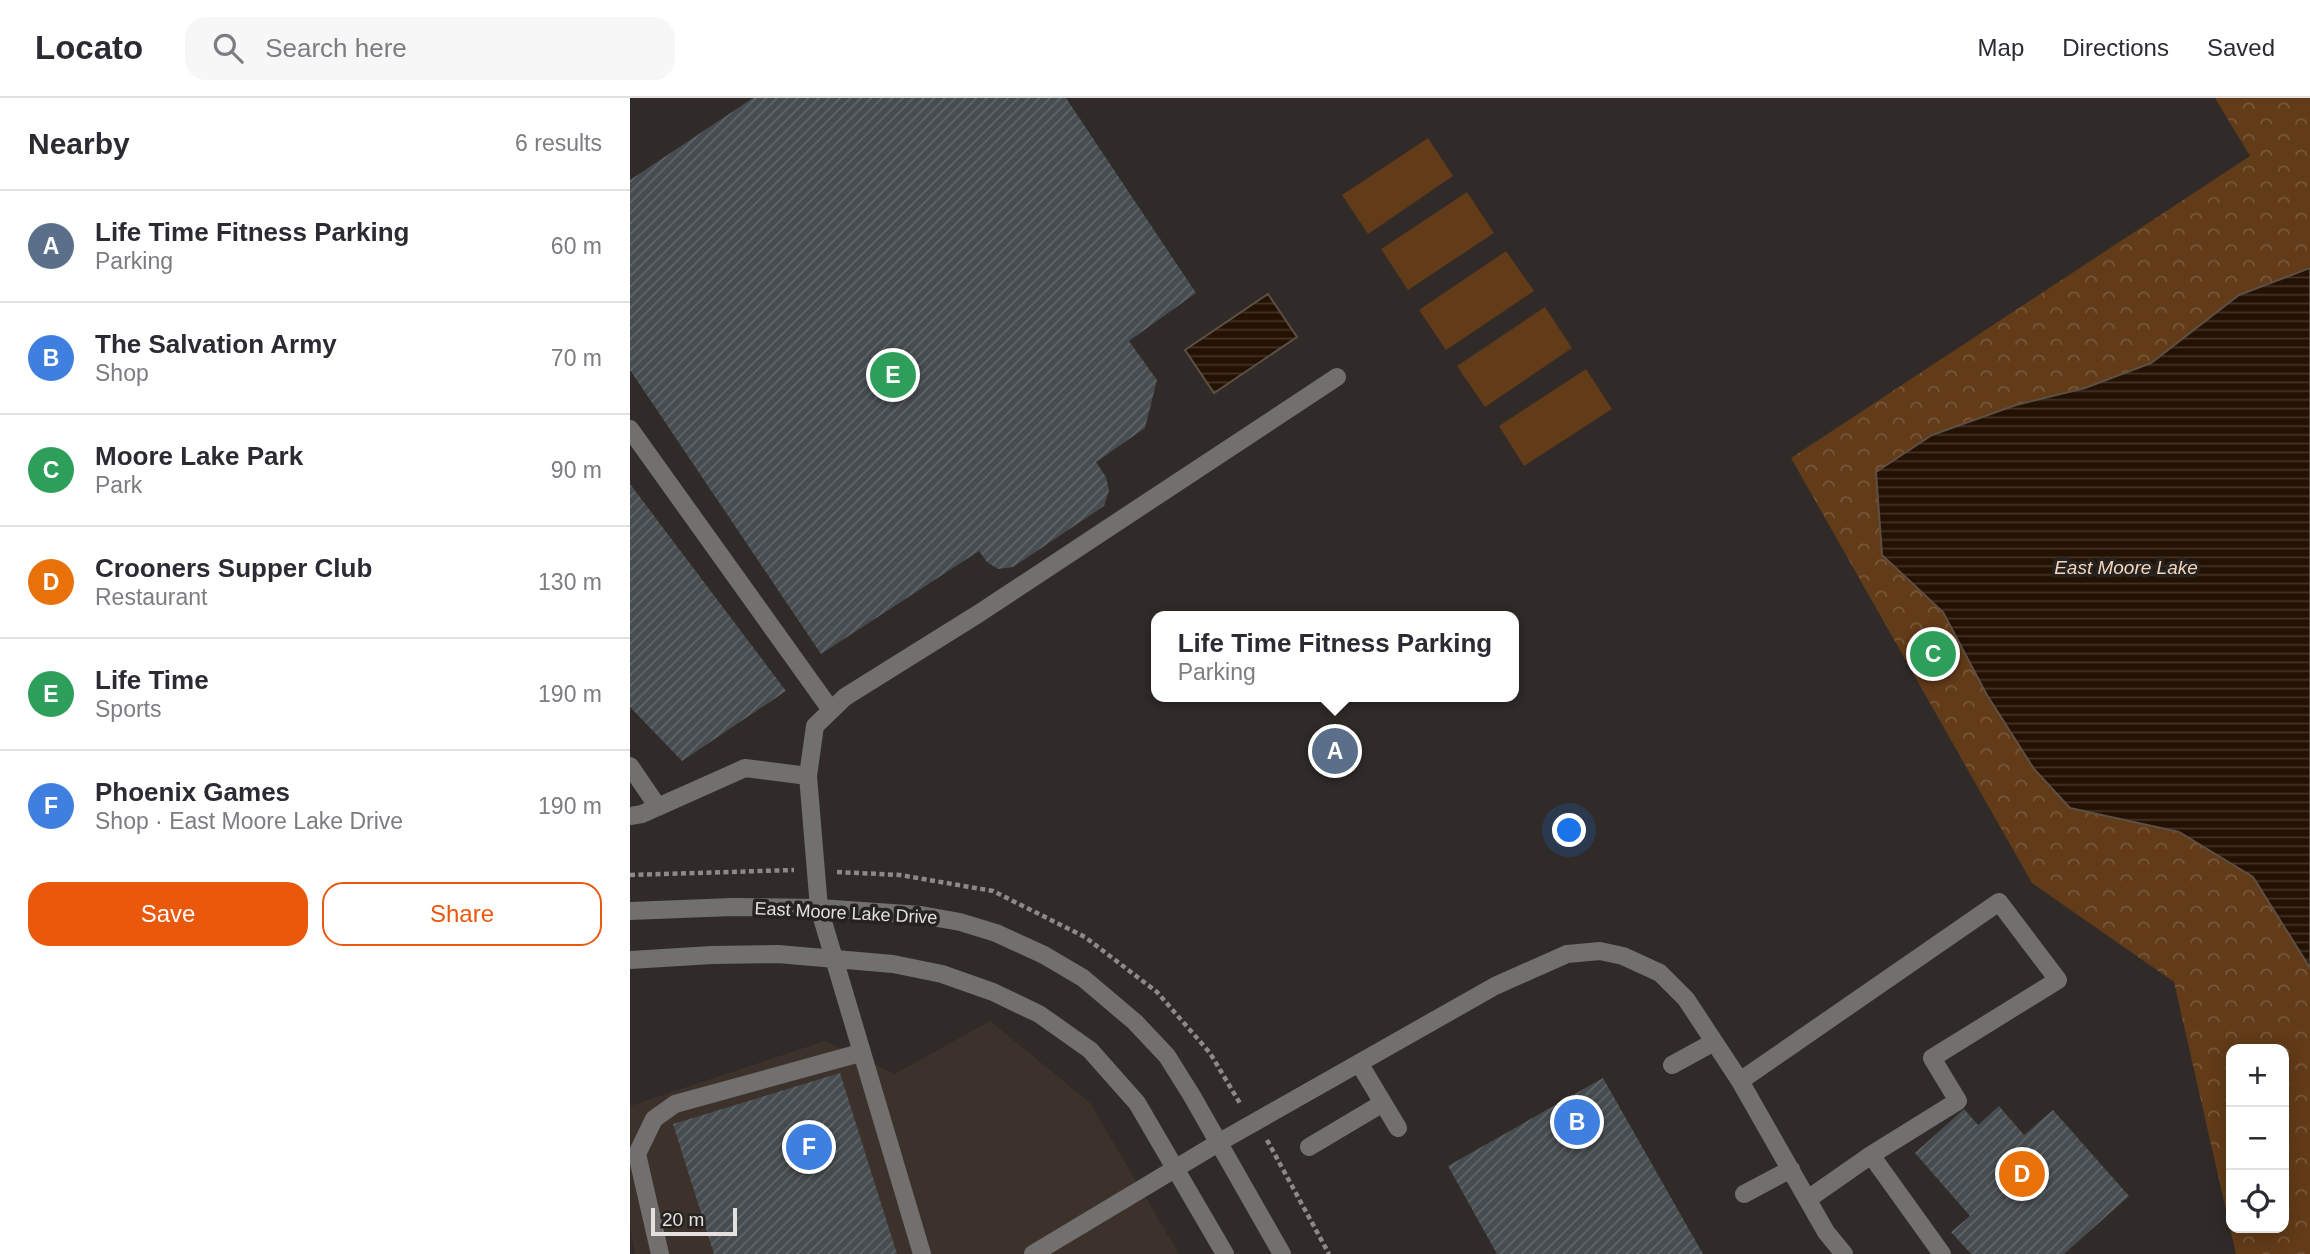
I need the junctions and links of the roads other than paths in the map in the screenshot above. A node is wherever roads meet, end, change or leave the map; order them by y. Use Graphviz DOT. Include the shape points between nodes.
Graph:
graph roads {
  1 [pos="1336,377"];
  2 [pos="630,429"];
  3 [pos="831,710"];
  4 [pos="630,766"];
  5 [pos="808,776"];
  6 [pos="658,807"];
  7 [pos="630,816"];
  8 [pos="819,908"];
  9 [pos="630,911"];
  10 [pos="832,959"];
  11 [pos="630,961"];
  12 [pos="1714,1042"];
  13 [pos="860,1053"];
  14 [pos="1359,1063"];
  15 [pos="1672,1065"];
  16 [pos="1740,1081"];
  17 [pos="1384,1103"];
  18 [pos="1398,1128"];
  19 [pos="1218,1143"];
  20 [pos="1308,1147"];
  21 [pos="1871,1155"];
  22 [pos="1177,1168"];
  23 [pos="1791,1169"];
  24 [pos="1744,1194"];
  25 [pos="1808,1199"];
  26 [pos="660,1254"];
  27 [pos="922,1254"];
  28 [pos="1033,1254"];
  29 [pos="1225,1254"];
  30 [pos="1282,1254"];
  31 [pos="1844,1254"];
  32 [pos="1942,1254"];
  1 -- 3 [label="street"];
  2 -- 3 [label="street"];
  3 -- 5 [label="street" via="815,726"];
  4 -- 6 [label="street"];
  5 -- 6 [label="street" via="745,768"];
  5 -- 8 [label="street"];
  6 -- 7 [label="street"];
  8 -- 9 [label="street, East Moore Lake Drive"];
  8 -- 10 [label="street"];
  8 -- 19 [label="street, East Moore Lake Drive" via="960,922 1044,955 1083,978 1159,1047"];
  10 -- 11 [label="street" via="778,954"];
  10 -- 13 [label="street"];
  10 -- 22 [label="street" via="942,974 1039,1014 1090,1050 1137,1103"];
  12 -- 14 [label="street" via="1686,999 1660,973 1600,951 1567,954 1495,986"];
  12 -- 15 [label="street"];
  12 -- 16 [label="street"];
  13 -- 26 [label="street" via="675,1104 654,1119 637,1154"];
  13 -- 27 [label="street"];
  14 -- 17 [label="street"];
  14 -- 19 [label="street"];
  16 -- 21 [label="street" via="1999,902 2058,981 1932,1058 1958,1101"];
  16 -- 23 [label="street"];
  17 -- 18 [label="street"];
  17 -- 20 [label="street"];
  19 -- 22 [label="street"];
  19 -- 30 [label="street, East Moore Lake Drive"];
  21 -- 25 [label="street"];
  21 -- 32 [label="street"];
  22 -- 28 [label="street"];
  22 -- 29 [label="street"];
  23 -- 24 [label="street"];
  23 -- 25 [label="street"];
  25 -- 31 [label="street"];
}
